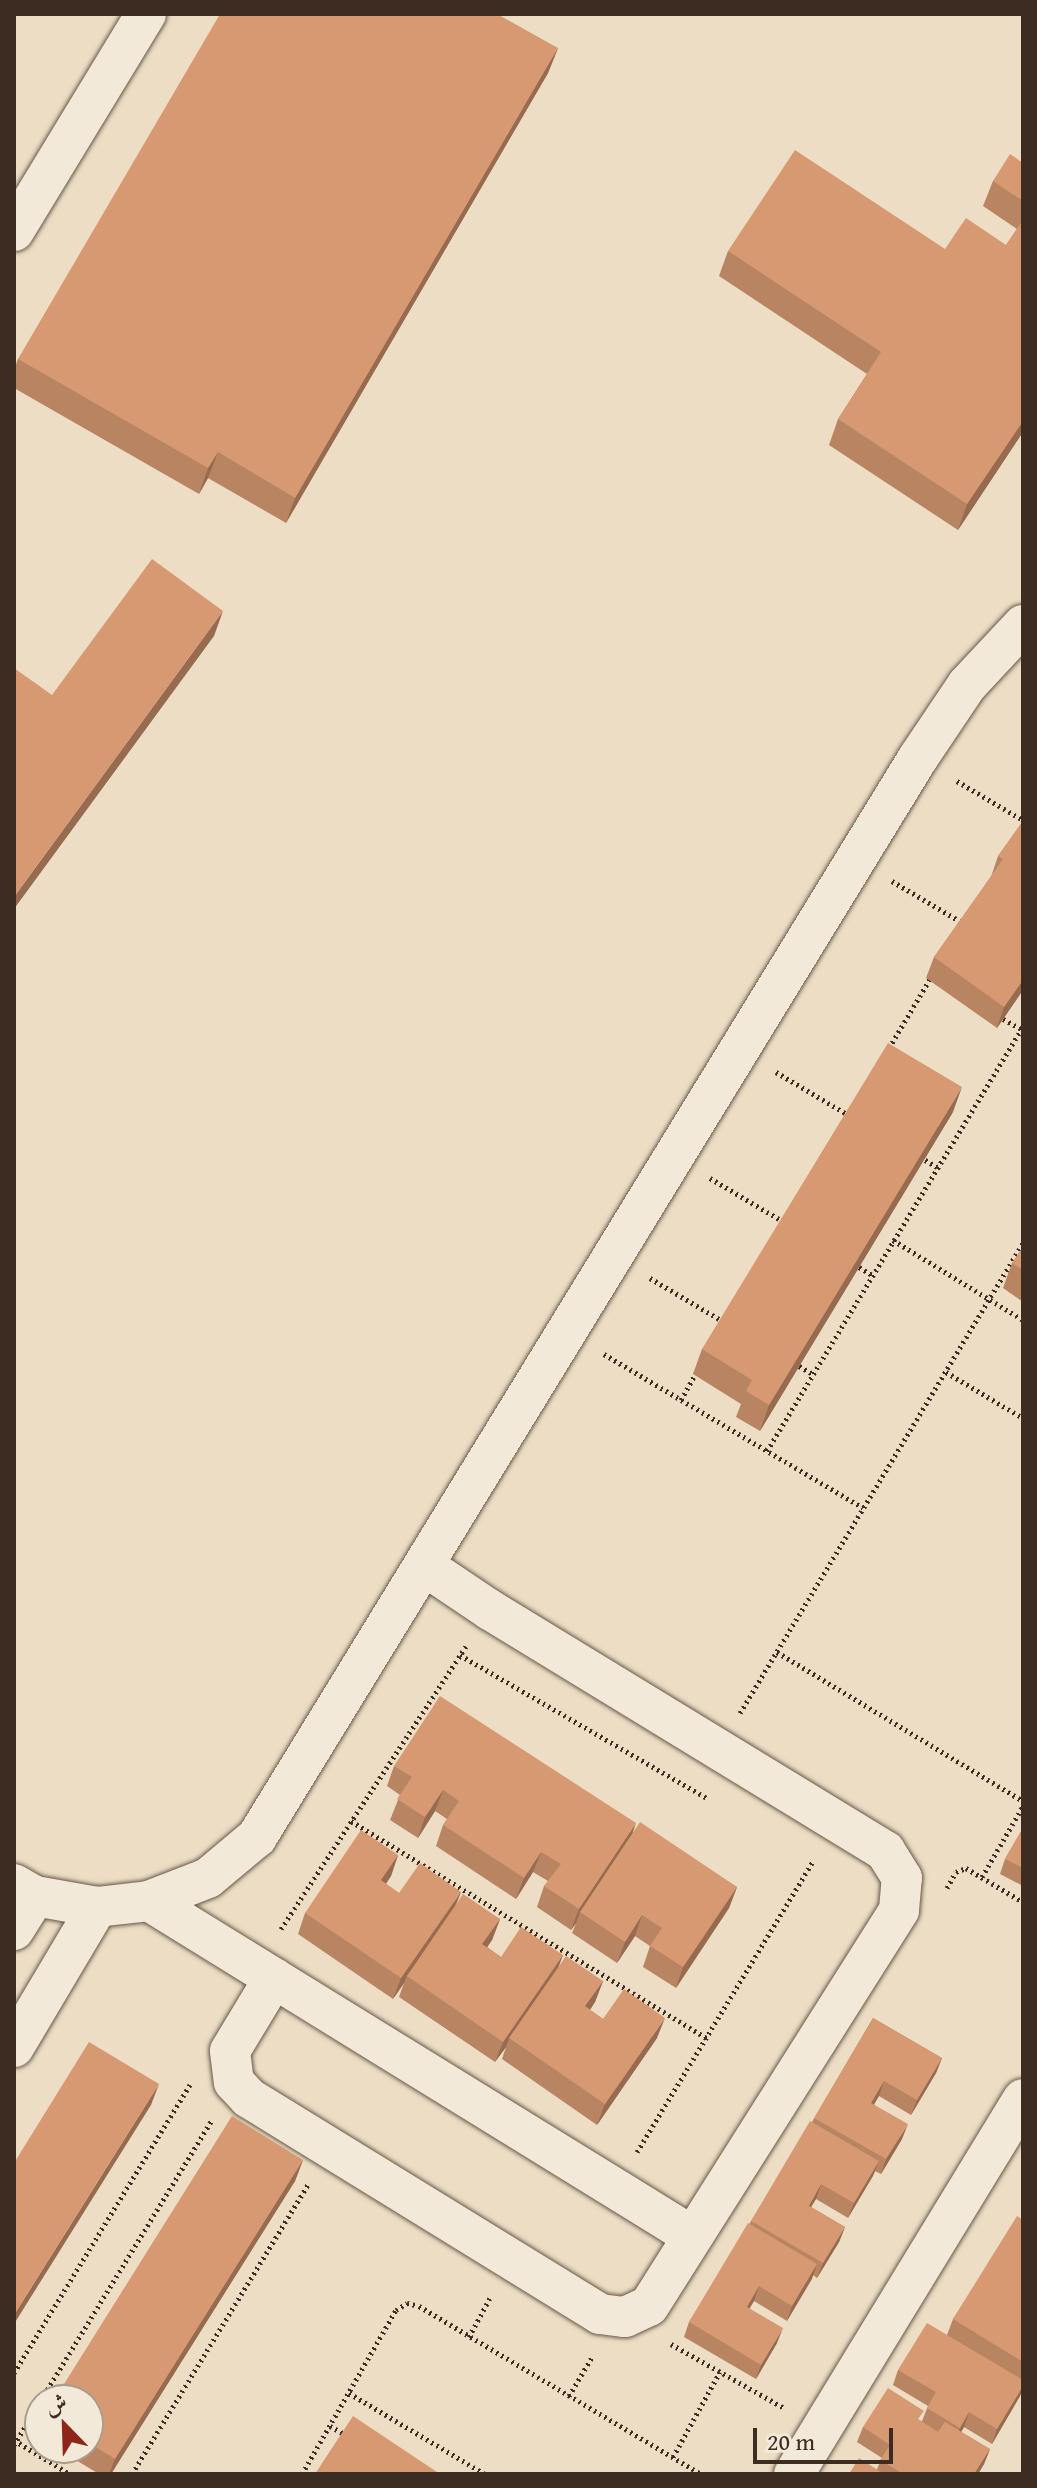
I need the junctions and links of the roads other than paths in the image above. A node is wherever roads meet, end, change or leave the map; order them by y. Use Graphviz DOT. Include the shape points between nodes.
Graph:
graph roads {
  1 [pos="146,14"];
  2 [pos="14,231"];
  3 [pos="1023,625"];
  4 [pos="426,1567"];
  5 [pos="24,1890"];
  6 [pos="149,1901"];
  7 [pos="97,1907"];
  8 [pos="14,1930"];
  9 [pos="274,1978"];
  10 [pos="14,2047"];
  11 [pos="1023,2099"];
  12 [pos="692,2236"];
  13 [pos="794,2474"];
  1 -- 2 [label="street"];
  3 -- 4 [label="street" via="967,685 918,758"];
  4 -- 6 [label="street" via="257,1837 208,1878"];
  4 -- 12 [label="street" via="885,1851 902,1878 899,1910"];
  5 -- 7 [label="street"];
  5 -- 8 [label="street"];
  6 -- 7 [label="street"];
  6 -- 9 [label="street"];
  7 -- 10 [label="street"];
  9 -- 12 [label="street"];
  9 -- 12 [label="street" via="232,2067 249,2098 329,2149 600,2314 625,2317 649,2306"];
  11 -- 13 [label="street"];
}
